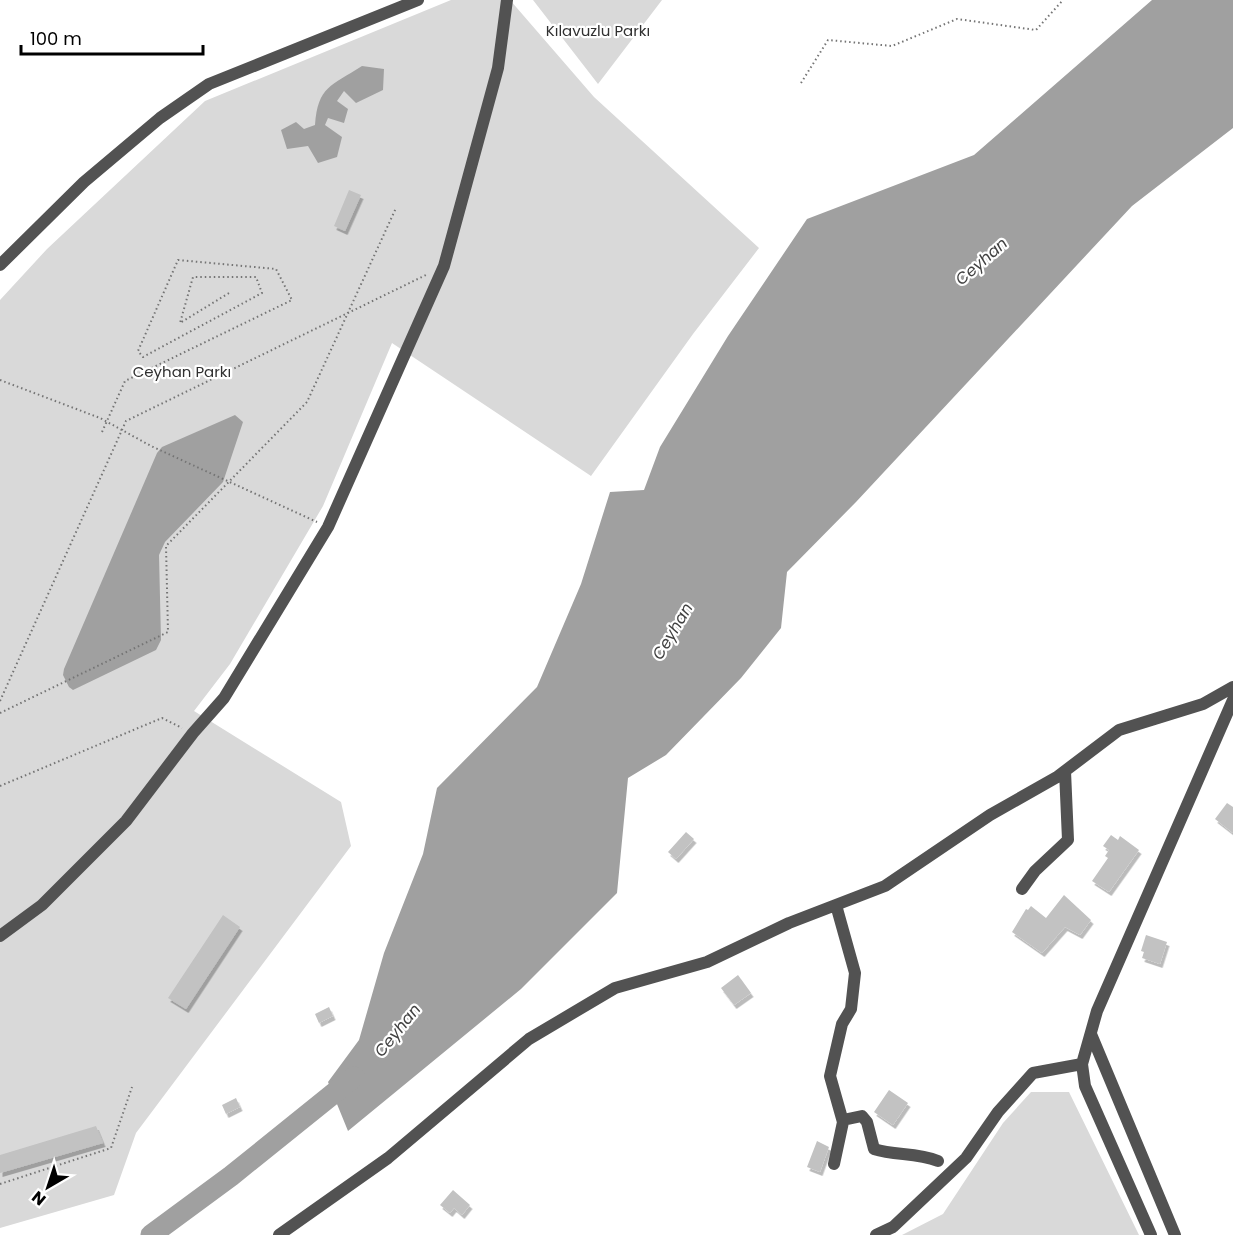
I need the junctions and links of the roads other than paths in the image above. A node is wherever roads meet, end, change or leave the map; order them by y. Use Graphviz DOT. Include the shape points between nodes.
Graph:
graph roads {
  1 [pos="418,0"];
  2 [pos="507,0"];
  3 [pos="0,265"];
  4 [pos="1233,687"];
  5 [pos="1233,700"];
  6 [pos="1065,771"];
  7 [pos="1022,889"];
  8 [pos="836,904"];
  9 [pos="0,936"];
  10 [pos="1091,1034"];
  11 [pos="1082,1064"];
  12 [pos="843,1120"];
  13 [pos="938,1161"];
  14 [pos="834,1164"];
  15 [pos="279,1235"];
  16 [pos="876,1235"];
  17 [pos="1151,1235"];
  18 [pos="1175,1235"];
  1 -- 3 [label="street" via="209,84 160,118 84,182"];
  2 -- 9 [label="street" via="498,68 444,266 328,527 224,698 126,821 42,905"];
  4 -- 6 [label="street" via="1203,704 1119,730"];
  5 -- 10 [label="street"];
  6 -- 7 [label="street" via="1068,840"];
  6 -- 8 [label="street" via="990,815 885,886"];
  8 -- 12 [label="street" via="855,974 851,1009 842,1024 831,1076"];
  8 -- 15 [label="street" via="707,962 615,988 539,1033 388,1158"];
  10 -- 11 [label="street"];
  10 -- 18 [label="street"];
  11 -- 16 [label="street" via="1033,1073 998,1112 966,1158 893,1227"];
  11 -- 17 [label="street" via="1085,1086"];
  12 -- 13 [label="street" via="862,1116 874,1149 923,1154"];
  12 -- 14 [label="street"];
}
